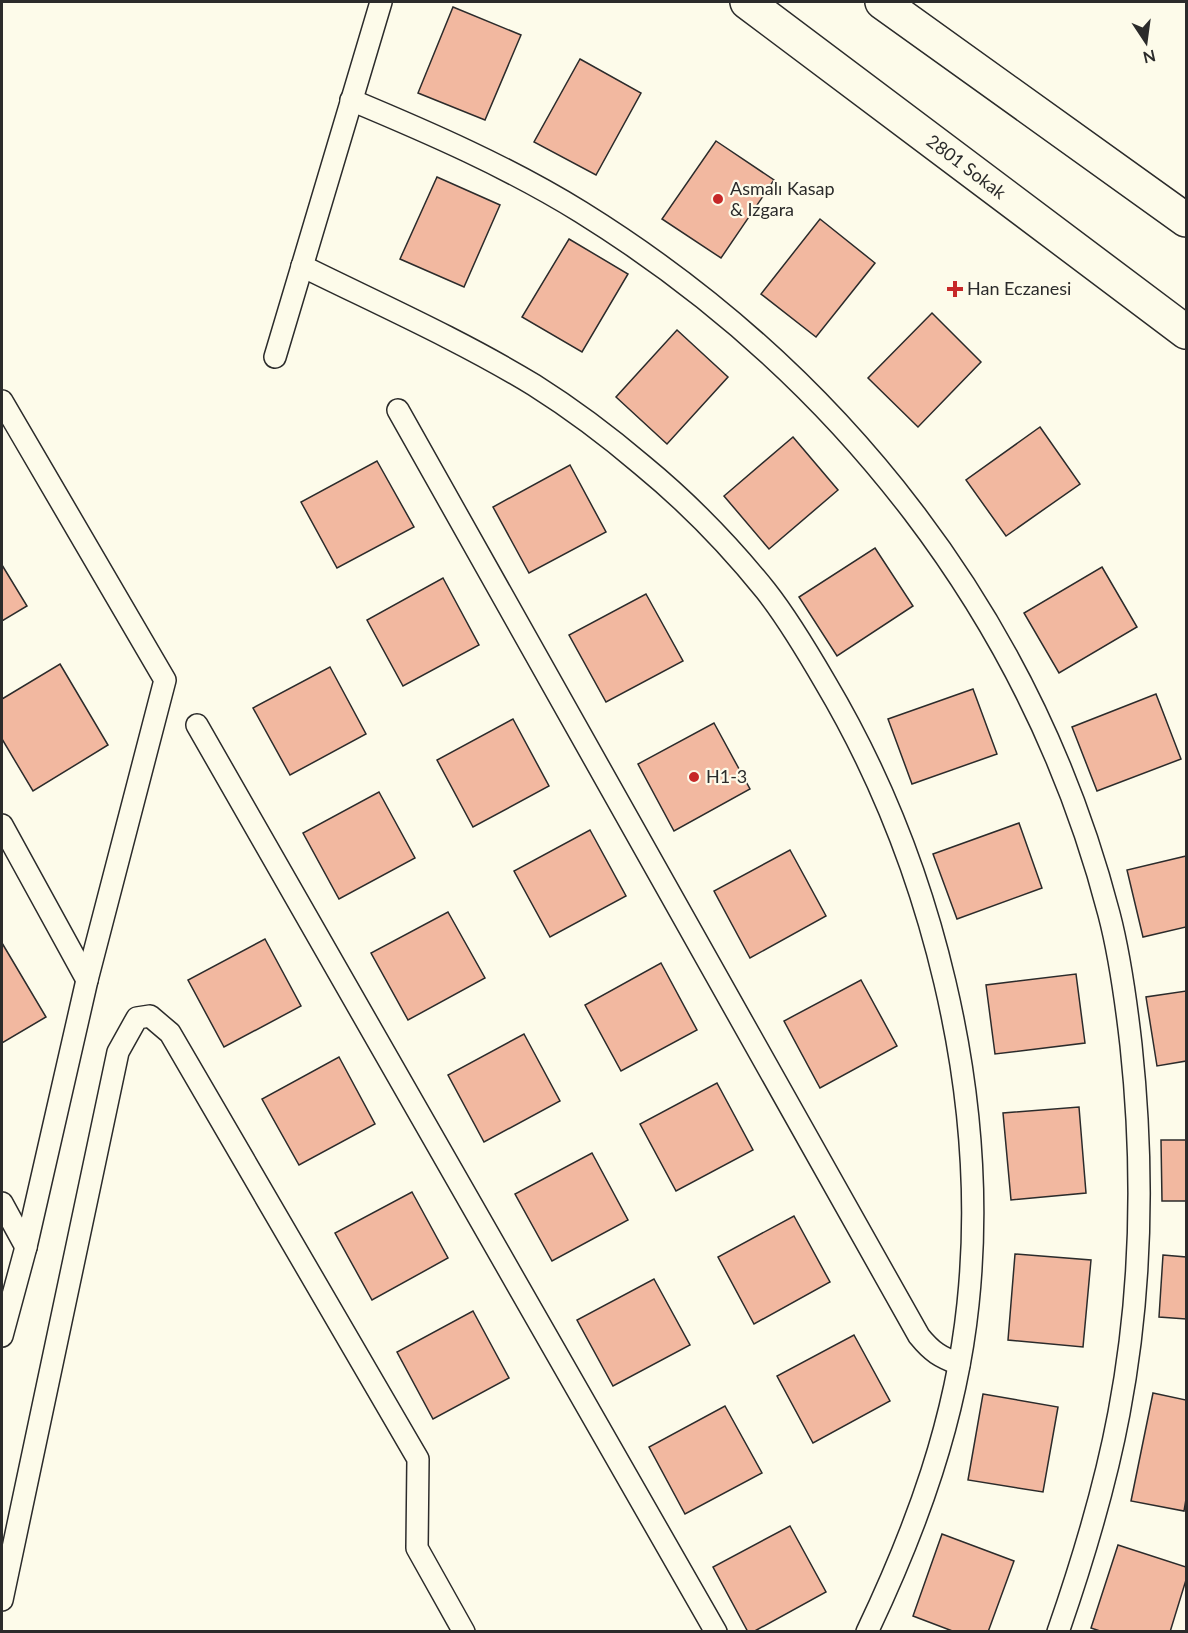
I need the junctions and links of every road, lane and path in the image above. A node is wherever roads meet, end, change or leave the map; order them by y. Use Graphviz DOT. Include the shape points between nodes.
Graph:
graph roads {
  1 [pos="381,2"];
  2 [pos="747,2"];
  3 [pos="882,2"];
  4 [pos="351,100"];
  5 [pos="1186,220"];
  6 [pos="302,266"];
  7 [pos="1186,332"];
  8 [pos="275,357"];
  9 [pos="2,401"];
  10 [pos="398,410"];
  11 [pos="197,725"];
  12 [pos="2,825"];
  13 [pos="87,980"];
  14 [pos="2,1203"];
  15 [pos="27,1247"];
  16 [pos="2,1336"];
  17 [pos="959,1364"];
  18 [pos="2,1600"];
  19 [pos="464,1632"];
  20 [pos="716,1632"];
  21 [pos="867,1632"];
  22 [pos="1058,1632"];
  1 -- 4 [label="lane"];
  2 -- 7 [label="main road, 2801 Sokak"];
  3 -- 5 [label="main road"];
  4 -- 6 [label="lane"];
  4 -- 22 [label="lane" via="507,170 580,212 651,259 777,362 890,481 940,546 985,615 1059,762 1088,839 1110,918 1126,1001 1139,1169 1138,1254 1119,1410 1103,1488"];
  6 -- 8 [label="lane"];
  6 -- 17 [label="lane" via="478,353 591,424 644,466 728,548 767,592 806,650 874,773 907,854 933,935 952,1019 973,1160 974,1231"];
  9 -- 13 [label="lane" via="165,680"];
  10 -- 17 [label="lane" via="919,1336 941,1358"];
  11 -- 20 [label="lane"];
  12 -- 13 [label="lane"];
  13 -- 15 [label="lane"];
  14 -- 15 [label="lane"];
  15 -- 16 [label="lane"];
  17 -- 21 [label="lane" via="923,1503"];
  18 -- 19 [label="lane" via="118,1052 136,1018 150,1017 170,1033 418,1459 417,1548"];
}
